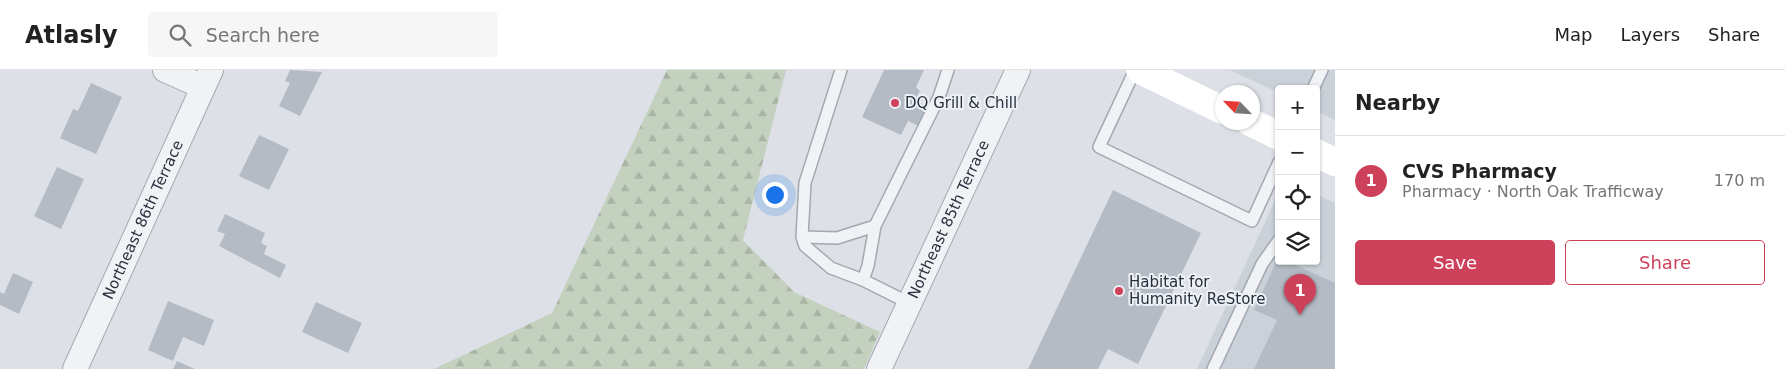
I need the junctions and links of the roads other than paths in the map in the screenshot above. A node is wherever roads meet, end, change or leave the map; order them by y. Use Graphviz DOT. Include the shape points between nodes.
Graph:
graph roads {
  1 [pos="165,70"];
  2 [pos="841,70"];
  3 [pos="948,70"];
  4 [pos="1018,70"];
  5 [pos="1135,70"];
  6 [pos="1140,70"];
  7 [pos="1322,70"];
  8 [pos="207,78"];
  9 [pos="1315,85"];
  10 [pos="1215,107"];
  11 [pos="1260,127"];
  12 [pos="1275,134"];
  13 [pos="1275,171"];
  14 [pos="874,226"];
  15 [pos="802,237"];
  16 [pos="1275,246"];
  17 [pos="863,280"];
  18 [pos="911,304"];
  19 [pos="75,369"];
  20 [pos="880,369"];
  21 [pos="1213,369"];
  1 -- 8 [label="street"];
  2 -- 15 [label="lane" via="804,183"];
  3 -- 14 [label="lane" via="939,97"];
  4 -- 18 [label="street, Northeast 85th Terrace"];
  5 -- 13 [label="lane" via="1099,147 1252,221"];
  6 -- 10 [label="main road"];
  7 -- 9 [label="lane"];
  8 -- 19 [label="street, Northeast 86th Terrace"];
  11 -- 12 [label="main road"];
  14 -- 15 [label="lane" via="837,238"];
  14 -- 17 [label="lane"];
  15 -- 17 [label="lane" via="805,246 831,268"];
  16 -- 21 [label="lane" via="1262,264"];
  17 -- 18 [label="lane"];
  18 -- 20 [label="street, Northeast 85th Terrace"];
}
